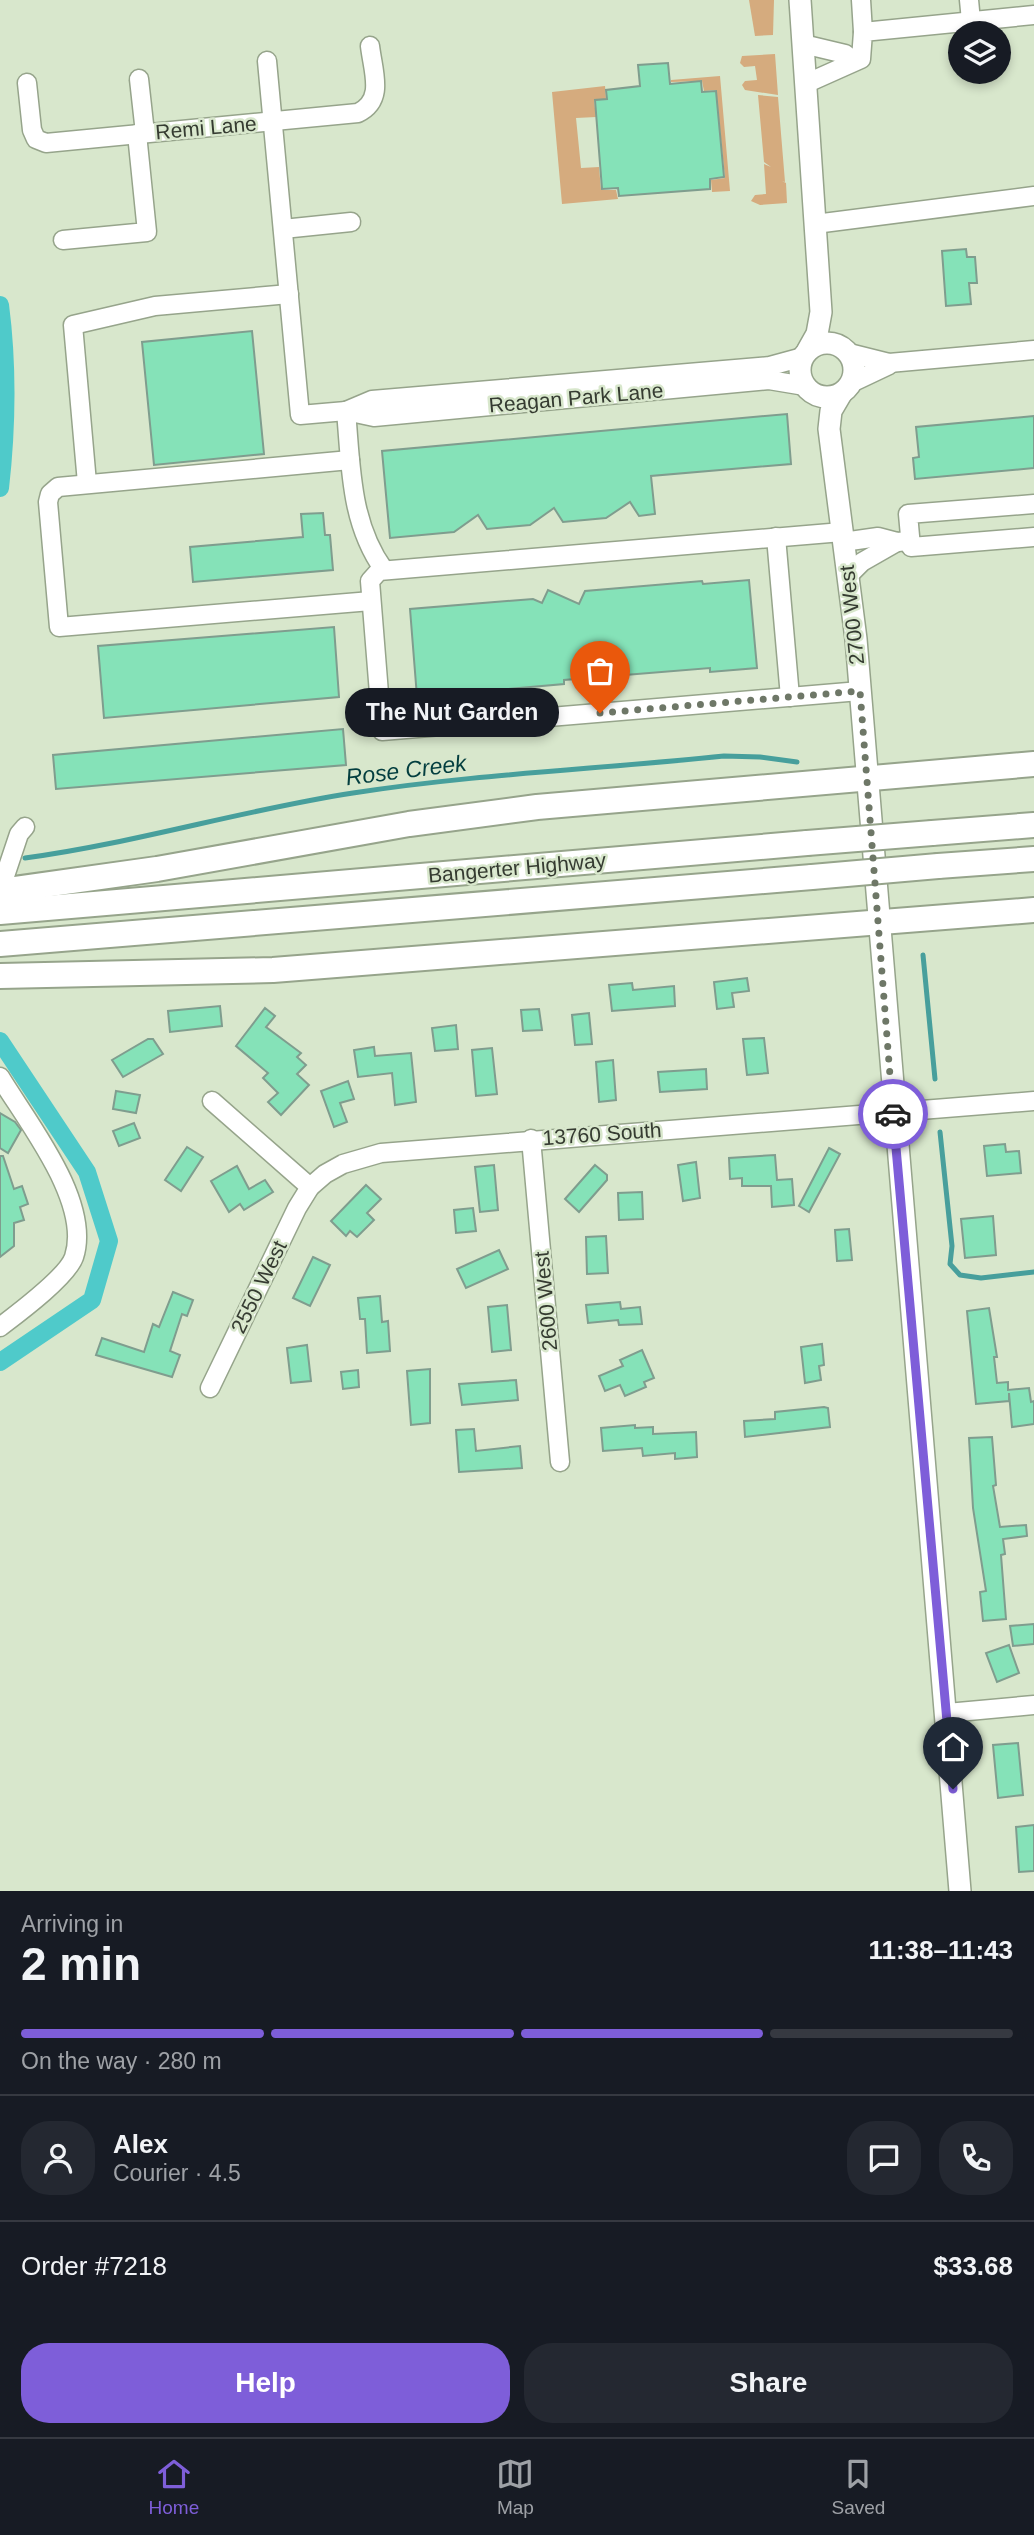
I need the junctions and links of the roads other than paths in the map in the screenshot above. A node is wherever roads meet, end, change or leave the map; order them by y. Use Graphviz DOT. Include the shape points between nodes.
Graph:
graph roads {
  1 [pos="800,0"];
  2 [pos="861,0"];
  3 [pos="969,0"];
  4 [pos="1034,15"];
  5 [pos="971,21"];
  6 [pos="948,23"];
  7 [pos="863,32"];
  8 [pos="803,44"];
  9 [pos="370,46"];
  10 [pos="853,60"];
  11 [pos="267,61"];
  12 [pos="139,79"];
  13 [pos="27,83"];
  14 [pos="805,84"];
  15 [pos="273,121"];
  16 [pos="141,134"];
  17 [pos="1034,196"];
  18 [pos="351,222"];
  19 [pos="815,224"];
  20 [pos="283,229"];
  21 [pos="63,240"];
  22 [pos="289,293"];
  23 [pos="821,300"];
  24 [pos="1034,350"];
  25 [pos="846,351"];
  26 [pos="806,354"];
  27 [pos="903,362"];
  28 [pos="846,388"];
  29 [pos="808,389"];
  30 [pos="346,411"];
  31 [pos="829,429"];
  32 [pos="350,460"];
  33 [pos="87,483"];
  34 [pos="1034,504"];
  35 [pos="776,537"];
  36 [pos="843,537"];
  37 [pos="1034,537"];
  38 [pos="904,541"];
  39 [pos="384,570"];
  40 [pos="848,576"];
  41 [pos="371,601"];
  42 [pos="860,691"];
  43 [pos="790,697"];
  44 [pos="1034,764"];
  45 [pos="867,778"];
  46 [pos="1034,825"];
  47 [pos="25,827"];
  48 [pos="1034,859"];
  49 [pos="0,876"];
  50 [pos="0,891"];
  51 [pos="1034,910"];
  52 [pos="0,912"];
  53 [pos="878,923"];
  54 [pos="0,944"];
  55 [pos="0,976"];
  56 [pos="0,1077"];
  57 [pos="212,1101"];
  58 [pos="1034,1101"];
  59 [pos="893,1111"];
  60 [pos="531,1139"];
  61 [pos="310,1187"];
  62 [pos="0,1327"];
  63 [pos="210,1388"];
  64 [pos="560,1462"];
  65 [pos="1034,1705"];
  66 [pos="947,1713"];
  67 [pos="960,1891"];
  1 -- 8 [label="main road"];
  2 -- 7 [label="street"];
  3 -- 5 [label="street"];
  4 -- 5 [label="street"];
  6 -- 7 [label="street"];
  7 -- 10 [label="street" via="861,59"];
  8 -- 10 [label="street"];
  8 -- 14 [label="main road"];
  9 -- 15 [label="street, Remi Lane" via="376,97 371,107 358,113"];
  10 -- 14 [label="street"];
  11 -- 15 [label="street, Reagan Park Lane"];
  12 -- 16 [label="street"];
  13 -- 16 [label="street, Remi Lane" via="36,139 46,143"];
  14 -- 19 [label="main road"];
  15 -- 16 [label="street, Remi Lane"];
  15 -- 20 [label="street, Reagan Park Lane"];
  16 -- 21 [label="street" via="147,232"];
  17 -- 19 [label="street"];
  18 -- 20 [label="street"];
  19 -- 23 [label="main road"];
  20 -- 22 [label="street, Reagan Park Lane"];
  22 -- 30 [label="street, Reagan Park Lane" via="300,415"];
  22 -- 33 [label="street" via="166,305 73,325"];
  23 -- 25 [label="main road" via="830,329"];
  23 -- 26 [label="main road" via="819,325"];
  24 -- 27 [label="street"];
  25 -- 26 [label="main road" via="821,343"];
  25 -- 27 [label="street" via="875,362"];
  25 -- 28 [label="main road" via="855,368"];
  26 -- 29 [label="main road" via="800,372"];
  26 -- 30 [label="street, Reagan Park Lane" via="770,366 372,400"];
  27 -- 28 [label="street"];
  28 -- 29 [label="main road" via="825,397"];
  28 -- 31 [label="main road, 2700 West" via="831,411"];
  29 -- 30 [label="street, Reagan Park Lane" via="769,380 373,417"];
  29 -- 31 [label="main road, 2700 West"];
  30 -- 32 [label="street"];
  31 -- 36 [label="main road, 2700 West"];
  32 -- 33 [label="street"];
  32 -- 39 [label="street" via="361,528"];
  33 -- 41 [label="street" via="58,486 48,498 59,627"];
  34 -- 38 [label="street" via="908,514"];
  35 -- 36 [label="street"];
  35 -- 39 [label="street"];
  35 -- 43 [label="street"];
  36 -- 38 [label="street"];
  36 -- 40 [label="main road, 2700 West"];
  37 -- 38 [label="street" via="911,547"];
  38 -- 40 [label="street" via="863,562"];
  39 -- 41 [label="street" via="370,581"];
  40 -- 42 [label="main road, 2700 West"];
  41 -- 43 [label="street" via="382,731"];
  42 -- 43 [label="street"];
  42 -- 45 [label="main road, 2700 West"];
  44 -- 45 [label="highway"];
  45 -- 50 [label="highway" via="477,814"];
  45 -- 53 [label="main road, 2700 West"];
  46 -- 52 [label="highway, Bangerter Highway, bridge"];
  47 -- 49 [label="street" via="5,876"];
  48 -- 54 [label="highway, Bangerter Highway, bridge"];
  51 -- 53 [label="highway"];
  53 -- 55 [label="highway" via="274,970"];
  53 -- 59 [label="main road, 2700 West"];
  56 -- 62 [label="street" via="66,1188 76,1220 74,1258 41,1295"];
  57 -- 61 [label="street"];
  58 -- 59 [label="street, 13760 South"];
  59 -- 60 [label="street, 13760 South"];
  59 -- 66 [label="main road, 2700 West"];
  60 -- 61 [label="street, 13760 South" via="362,1157 334,1169"];
  60 -- 64 [label="street, 2600 West"];
  61 -- 63 [label="street, 2550 West"];
  65 -- 66 [label="street"];
  66 -- 67 [label="main road, 2700 West"];
}
